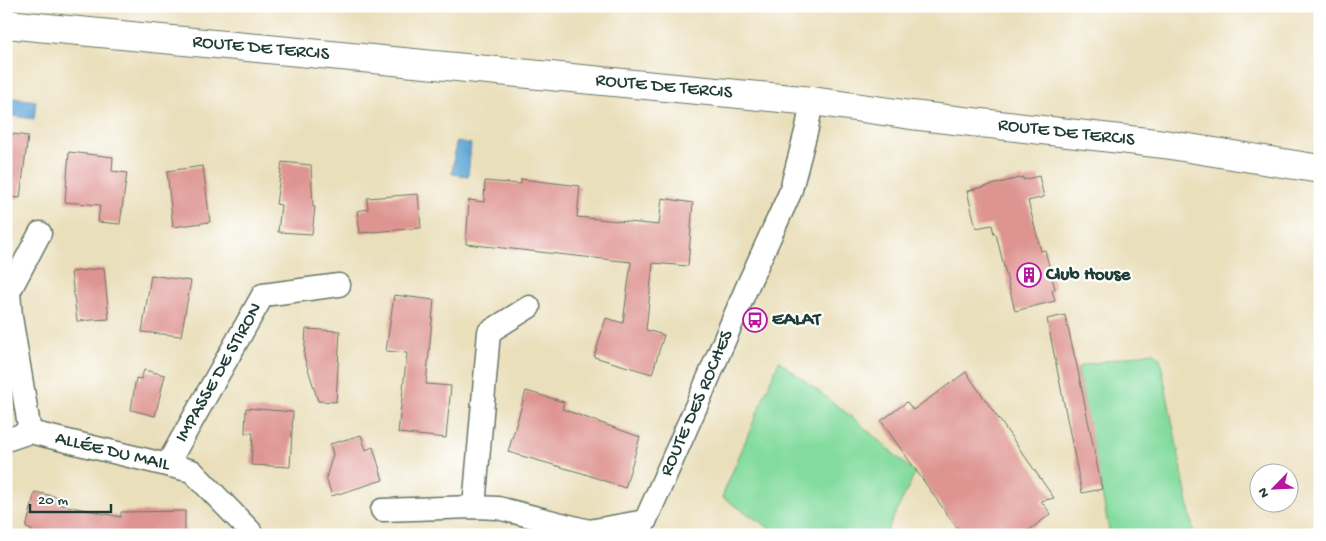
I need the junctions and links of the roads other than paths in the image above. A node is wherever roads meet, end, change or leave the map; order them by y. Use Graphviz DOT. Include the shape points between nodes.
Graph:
graph roads {
  1 [pos="6,24"];
  2 [pos="812,101"];
  3 [pos="1320,169"];
  4 [pos="40,233"];
  5 [pos="339,285"];
  6 [pos="8,291"];
  7 [pos="529,306"];
  8 [pos="30,432"];
  9 [pos="6,440"];
  10 [pos="167,465"];
  11 [pos="474,507"];
  12 [pos="382,510"];
  13 [pos="642,528"];
  14 [pos="251,535"];
  1 -- 2 [label="main road, ROUTE DE TERCIS"];
  2 -- 3 [label="main road, ROUTE DE TERCIS" via="1164,144"];
  2 -- 13 [label="street, ROUTE DES ROCHES" via="790,193"];
  4 -- 6 [label="street"];
  5 -- 10 [label="street, IMPASSE DE STIRON" via="263,295"];
  6 -- 8 [label="street"];
  7 -- 11 [label="street" via="488,332"];
  8 -- 9 [label="street, ALLÉE DU MAIL"];
  8 -- 10 [label="street, ALLÉE DU MAIL"];
  10 -- 14 [label="street, ALLÉE DU MAIL" via="192,471"];
  11 -- 12 [label="street"];
  11 -- 13 [label="street" via="498,508 589,531"];
}
